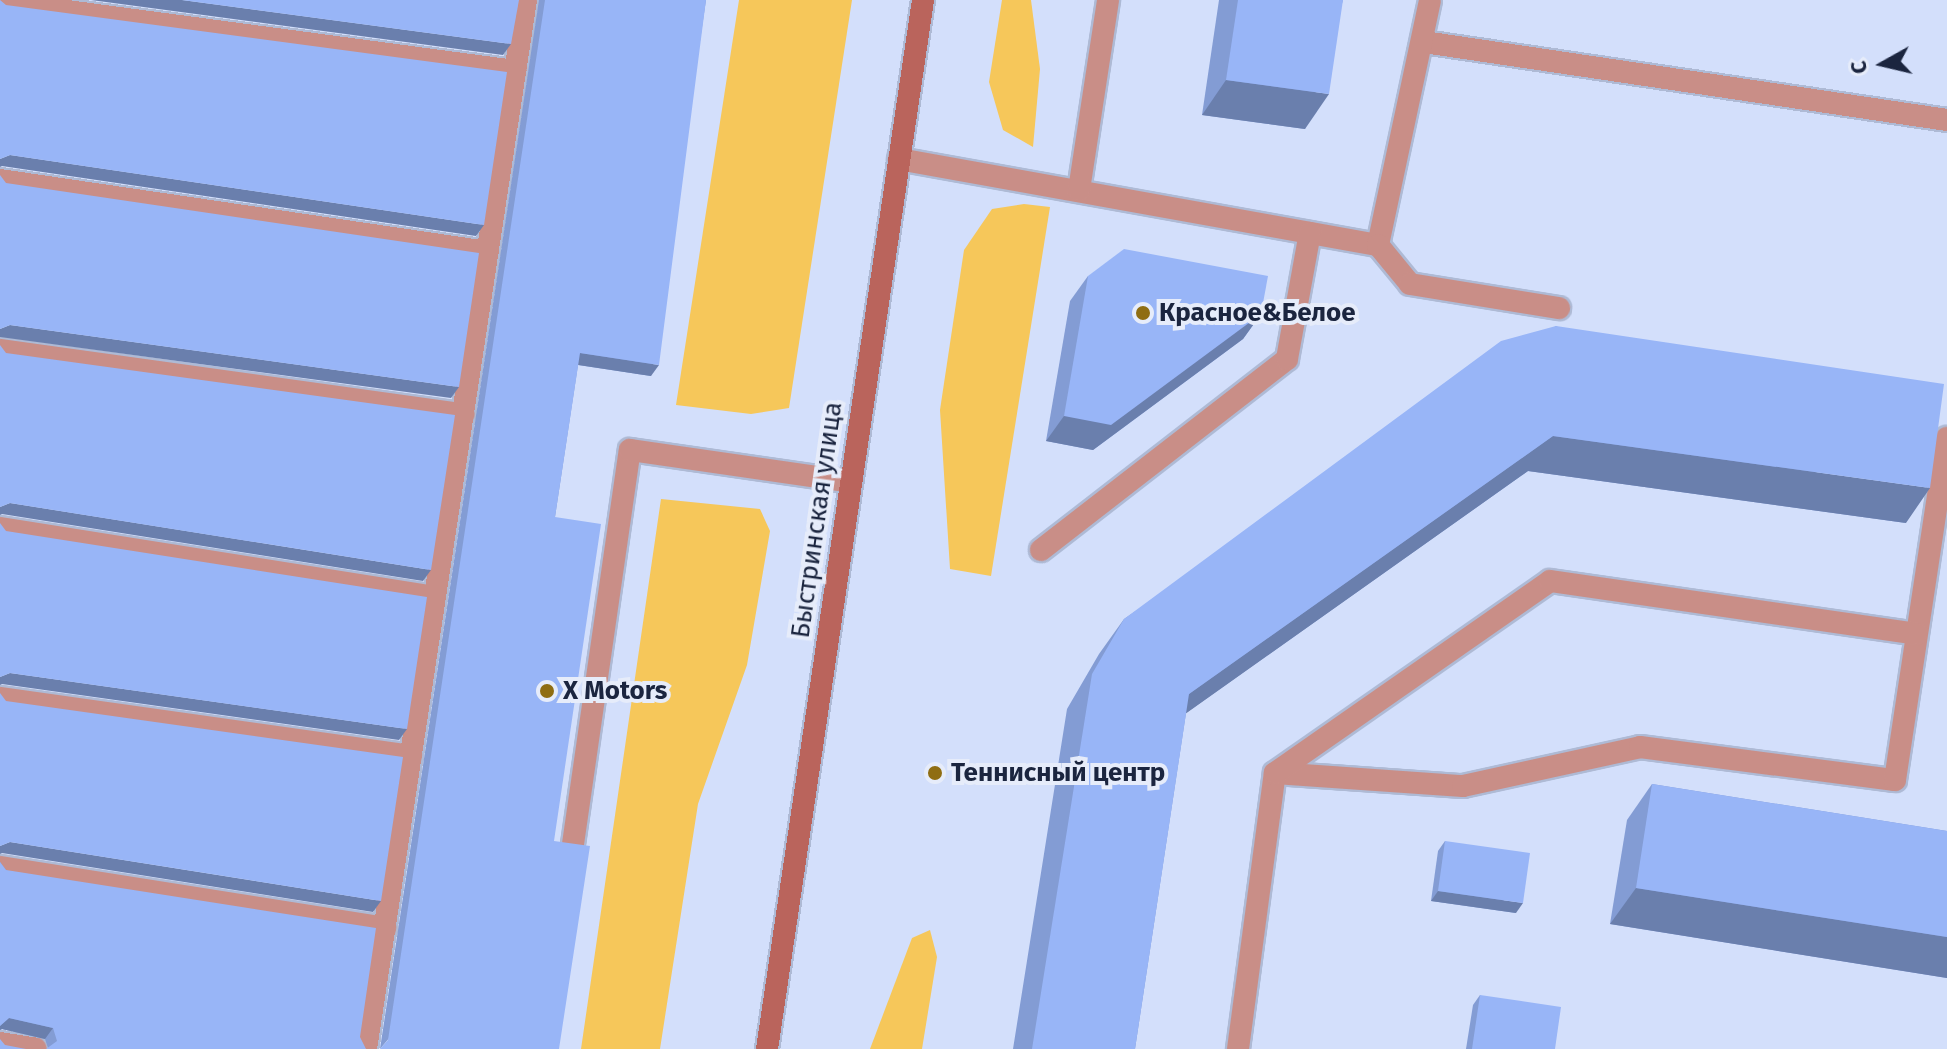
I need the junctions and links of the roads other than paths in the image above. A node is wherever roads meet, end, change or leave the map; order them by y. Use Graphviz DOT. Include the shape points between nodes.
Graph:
graph roads {
  1 [pos="526,0"];
  2 [pos="923,0"];
  3 [pos="1108,0"];
  4 [pos="1430,0"];
  5 [pos="0,2"];
  6 [pos="1424,42"];
  7 [pos="515,71"];
  8 [pos="1947,120"];
  9 [pos="899,159"];
  10 [pos="0,180"];
  11 [pos="1079,190"];
  12 [pos="1310,233"];
  13 [pos="1378,245"];
  14 [pos="488,252"];
  15 [pos="1559,308"];
  16 [pos="0,350"];
  17 [pos="464,414"];
  18 [pos="1946,446"];
  19 [pos="851,482"];
  20 [pos="0,528"];
  21 [pos="1041,550"];
  22 [pos="435,597"];
  23 [pos="1916,634"];
  24 [pos="0,698"];
  25 [pos="411,756"];
  26 [pos="1275,773"];
  27 [pos="573,844"];
  28 [pos="0,867"];
  29 [pos="385,928"];
  30 [pos="0,1043"];
  31 [pos="36,1049"];
  32 [pos="366,1049"];
  33 [pos="767,1049"];
  34 [pos="1238,1049"];
  1 -- 7 [label="lane"];
  2 -- 9 [label="main road, Быстринская улица"];
  3 -- 11 [label="lane"];
  4 -- 6 [label="lane"];
  5 -- 7 [label="lane"];
  6 -- 8 [label="lane"];
  6 -- 13 [label="lane"];
  7 -- 14 [label="lane"];
  9 -- 11 [label="lane"];
  9 -- 19 [label="main road, Быстринская улица"];
  10 -- 14 [label="lane"];
  11 -- 12 [label="lane"];
  12 -- 13 [label="lane"];
  12 -- 21 [label="lane" via="1287,359"];
  13 -- 15 [label="lane" via="1410,284"];
  14 -- 17 [label="lane"];
  16 -- 17 [label="lane"];
  17 -- 22 [label="lane"];
  18 -- 23 [label="lane"];
  19 -- 27 [label="lane" via="630,450"];
  19 -- 33 [label="main road, Быстринская улица"];
  20 -- 22 [label="lane"];
  22 -- 25 [label="lane"];
  23 -- 26 [label="lane" via="1550,581"];
  23 -- 26 [label="lane" via="1895,780 1640,747 1463,786"];
  24 -- 25 [label="lane"];
  25 -- 29 [label="lane"];
  26 -- 34 [label="lane"];
  28 -- 29 [label="lane"];
  29 -- 32 [label="lane"];
  30 -- 31 [label="lane"];
}
